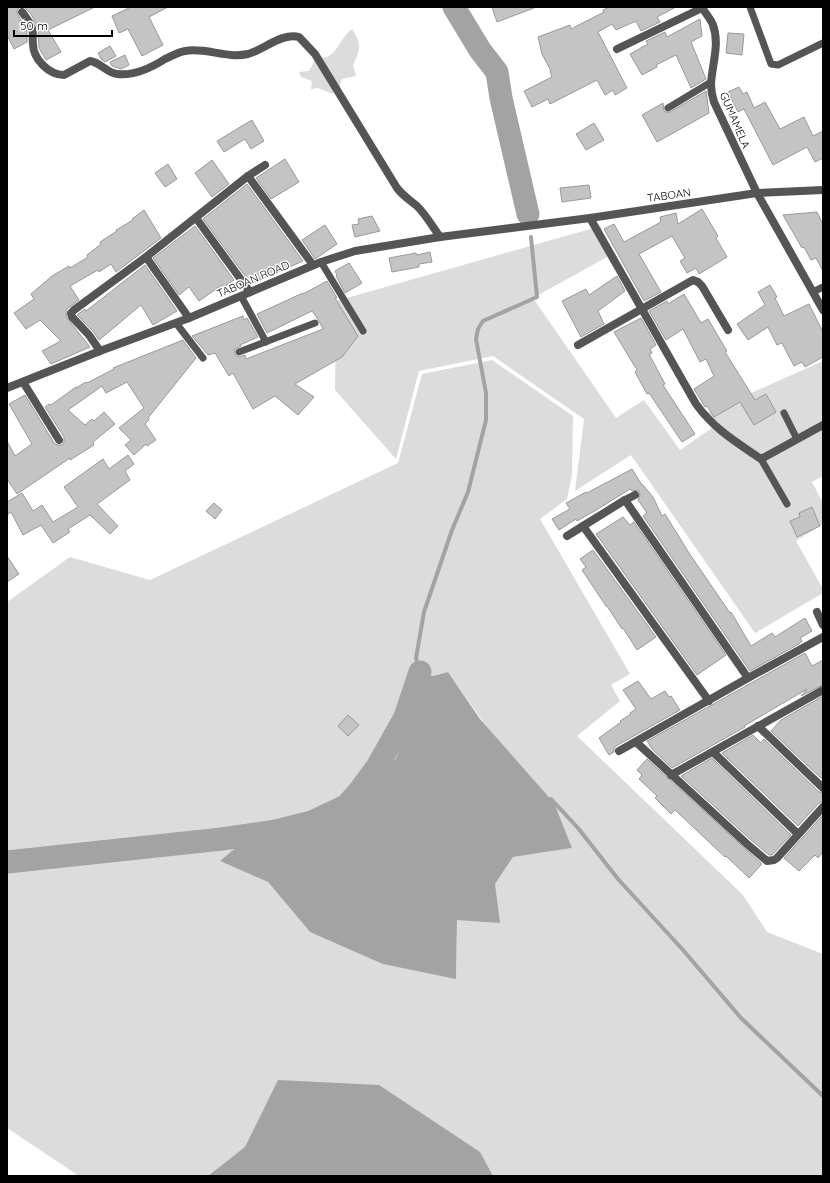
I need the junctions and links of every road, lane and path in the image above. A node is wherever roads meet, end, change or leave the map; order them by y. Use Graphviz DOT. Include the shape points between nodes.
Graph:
graph roads {
  1 [pos="702,7"];
  2 [pos="750,7"];
  3 [pos="22,12"];
  4 [pos="823,43"];
  5 [pos="617,49"];
  6 [pos="711,82"];
  7 [pos="668,108"];
  8 [pos="265,165"];
  9 [pos="248,176"];
  10 [pos="823,190"];
  11 [pos="757,193"];
  12 [pos="196,218"];
  13 [pos="590,218"];
  14 [pos="518,227"];
  15 [pos="440,237"];
  16 [pos="146,257"];
  17 [pos="317,263"];
  18 [pos="823,287"];
  19 [pos="250,292"];
  20 [pos="813,292"];
  21 [pos="241,296"];
  22 [pos="642,309"];
  23 [pos="823,310"];
  24 [pos="189,318"];
  25 [pos="176,323"];
  26 [pos="315,323"];
  27 [pos="728,330"];
  28 [pos="363,331"];
  29 [pos="266,342"];
  30 [pos="578,345"];
  31 [pos="100,351"];
  32 [pos="239,352"];
  33 [pos="203,358"];
  34 [pos="23,382"];
  35 [pos="7,388"];
  36 [pos="784,413"];
  37 [pos="823,426"];
  38 [pos="797,439"];
  39 [pos="59,440"];
  40 [pos="761,458"];
  41 [pos="634,495"];
  42 [pos="625,500"];
  43 [pos="786,504"];
  44 [pos="583,526"];
  45 [pos="567,536"];
  46 [pos="817,612"];
  47 [pos="823,625"];
  48 [pos="823,637"];
  49 [pos="748,678"];
  50 [pos="823,690"];
  51 [pos="709,701"];
  52 [pos="758,726"];
  53 [pos="636,742"];
  54 [pos="619,751"];
  55 [pos="713,752"];
  56 [pos="671,775"];
  57 [pos="823,788"];
  58 [pos="823,807"];
  59 [pos="798,834"];
  1 -- 5 [label="street"];
  1 -- 6 [label="street, GUMAMELA" via="716,34"];
  2 -- 4 [label="lane" via="773,65 778,65"];
  3 -- 15 [label="street" via="32,26 32,44 38,59 46,69 59,76 64,76 90,61 113,74 136,72 184,51 200,50 237,56 249,54 287,36 299,37 315,54 397,188 424,215"];
  6 -- 7 [label="lane"];
  6 -- 11 [label="street, GUMAMELA" via="714,102"];
  8 -- 9 [label="street"];
  9 -- 12 [label="street"];
  9 -- 17 [label="street"];
  10 -- 11 [label="street, TABOAN"];
  11 -- 13 [label="street, TABOAN"];
  11 -- 20 [label="street, GUMAMELA"];
  12 -- 16 [label="street"];
  12 -- 19 [label="street"];
  13 -- 14 [label="street, TABOAN"];
  13 -- 22 [label="street"];
  14 -- 15 [label="street, TABOAN ROAD"];
  15 -- 17 [label="street, TABOAN ROAD" via="355,251"];
  16 -- 24 [label="street"];
  16 -- 31 [label="street" via="72,313 72,317 89,334"];
  17 -- 19 [label="street, TABOAN ROAD"];
  17 -- 28 [label="lane"];
  18 -- 20 [label="lane"];
  19 -- 21 [label="street, TABOAN ROAD"];
  20 -- 23 [label="street, GUMAMELA"];
  21 -- 24 [label="street, TABOAN ROAD"];
  21 -- 29 [label="lane"];
  22 -- 27 [label="street" via="684,284 696,281 702,286"];
  22 -- 30 [label="street"];
  22 -- 40 [label="street" via="702,413 720,431"];
  24 -- 25 [label="street, TABOAN ROAD"];
  25 -- 31 [label="street, TABOAN ROAD"];
  25 -- 33 [label="lane"];
  26 -- 29 [label="lane"];
  29 -- 32 [label="lane"];
  31 -- 34 [label="street, TABOAN ROAD"];
  34 -- 35 [label="street, TABOAN ROAD"];
  34 -- 39 [label="street"];
  36 -- 38 [label="lane"];
  37 -- 38 [label="street"];
  38 -- 40 [label="street"];
  40 -- 43 [label="lane"];
  41 -- 42 [label="street"];
  42 -- 44 [label="street"];
  42 -- 49 [label="street"];
  44 -- 45 [label="street"];
  44 -- 51 [label="street"];
  46 -- 47 [label="street"];
  48 -- 49 [label="street"];
  49 -- 51 [label="street"];
  50 -- 52 [label="street"];
  51 -- 53 [label="street"];
  52 -- 55 [label="street"];
  52 -- 57 [label="street"];
  53 -- 54 [label="street"];
  53 -- 56 [label="street"];
  55 -- 56 [label="street"];
  55 -- 59 [label="street"];
  56 -- 59 [label="street" via="767,861 777,858"];
  58 -- 59 [label="street"];
}
